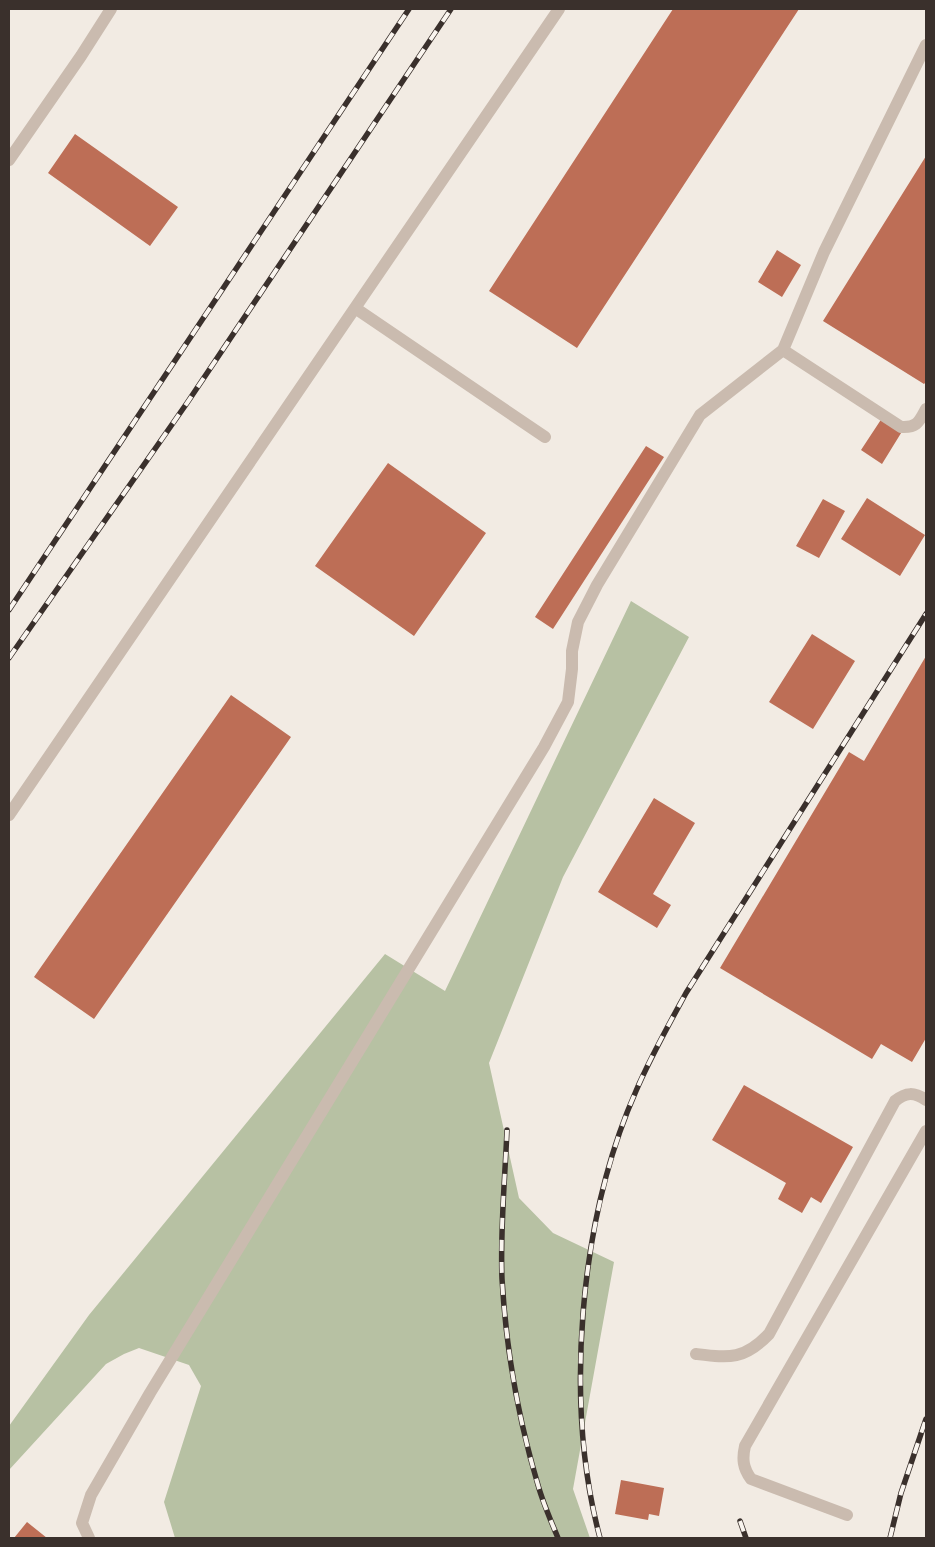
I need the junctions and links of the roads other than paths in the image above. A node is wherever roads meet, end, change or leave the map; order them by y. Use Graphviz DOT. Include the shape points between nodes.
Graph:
graph roads {
  1 [pos="111,9"];
  2 [pos="559,9"];
  3 [pos="926,44"];
  4 [pos="9,160"];
  5 [pos="355,308"];
  6 [pos="784,350"];
  7 [pos="926,409"];
  8 [pos="545,437"];
  9 [pos="9,815"];
  10 [pos="926,1099"];
  11 [pos="926,1131"];
  12 [pos="696,1354"];
  13 [pos="848,1515"];
  14 [pos="89,1538"];
  1 -- 4 [label="lane"];
  2 -- 5 [label="lane"];
  3 -- 6 [label="lane" via="824,252"];
  5 -- 8 [label="lane"];
  5 -- 9 [label="lane"];
  6 -- 7 [label="lane" via="901,427 910,428 917,423"];
  6 -- 14 [label="lane" via="700,415 597,586 578,622 568,702 544,747 90,1495 82,1523"];
  10 -- 12 [label="lane" via="914,1093 903,1094 895,1101 769,1334 757,1347 740,1355"];
  11 -- 13 [label="lane" via="745,1446 743,1465 751,1479"];
}
